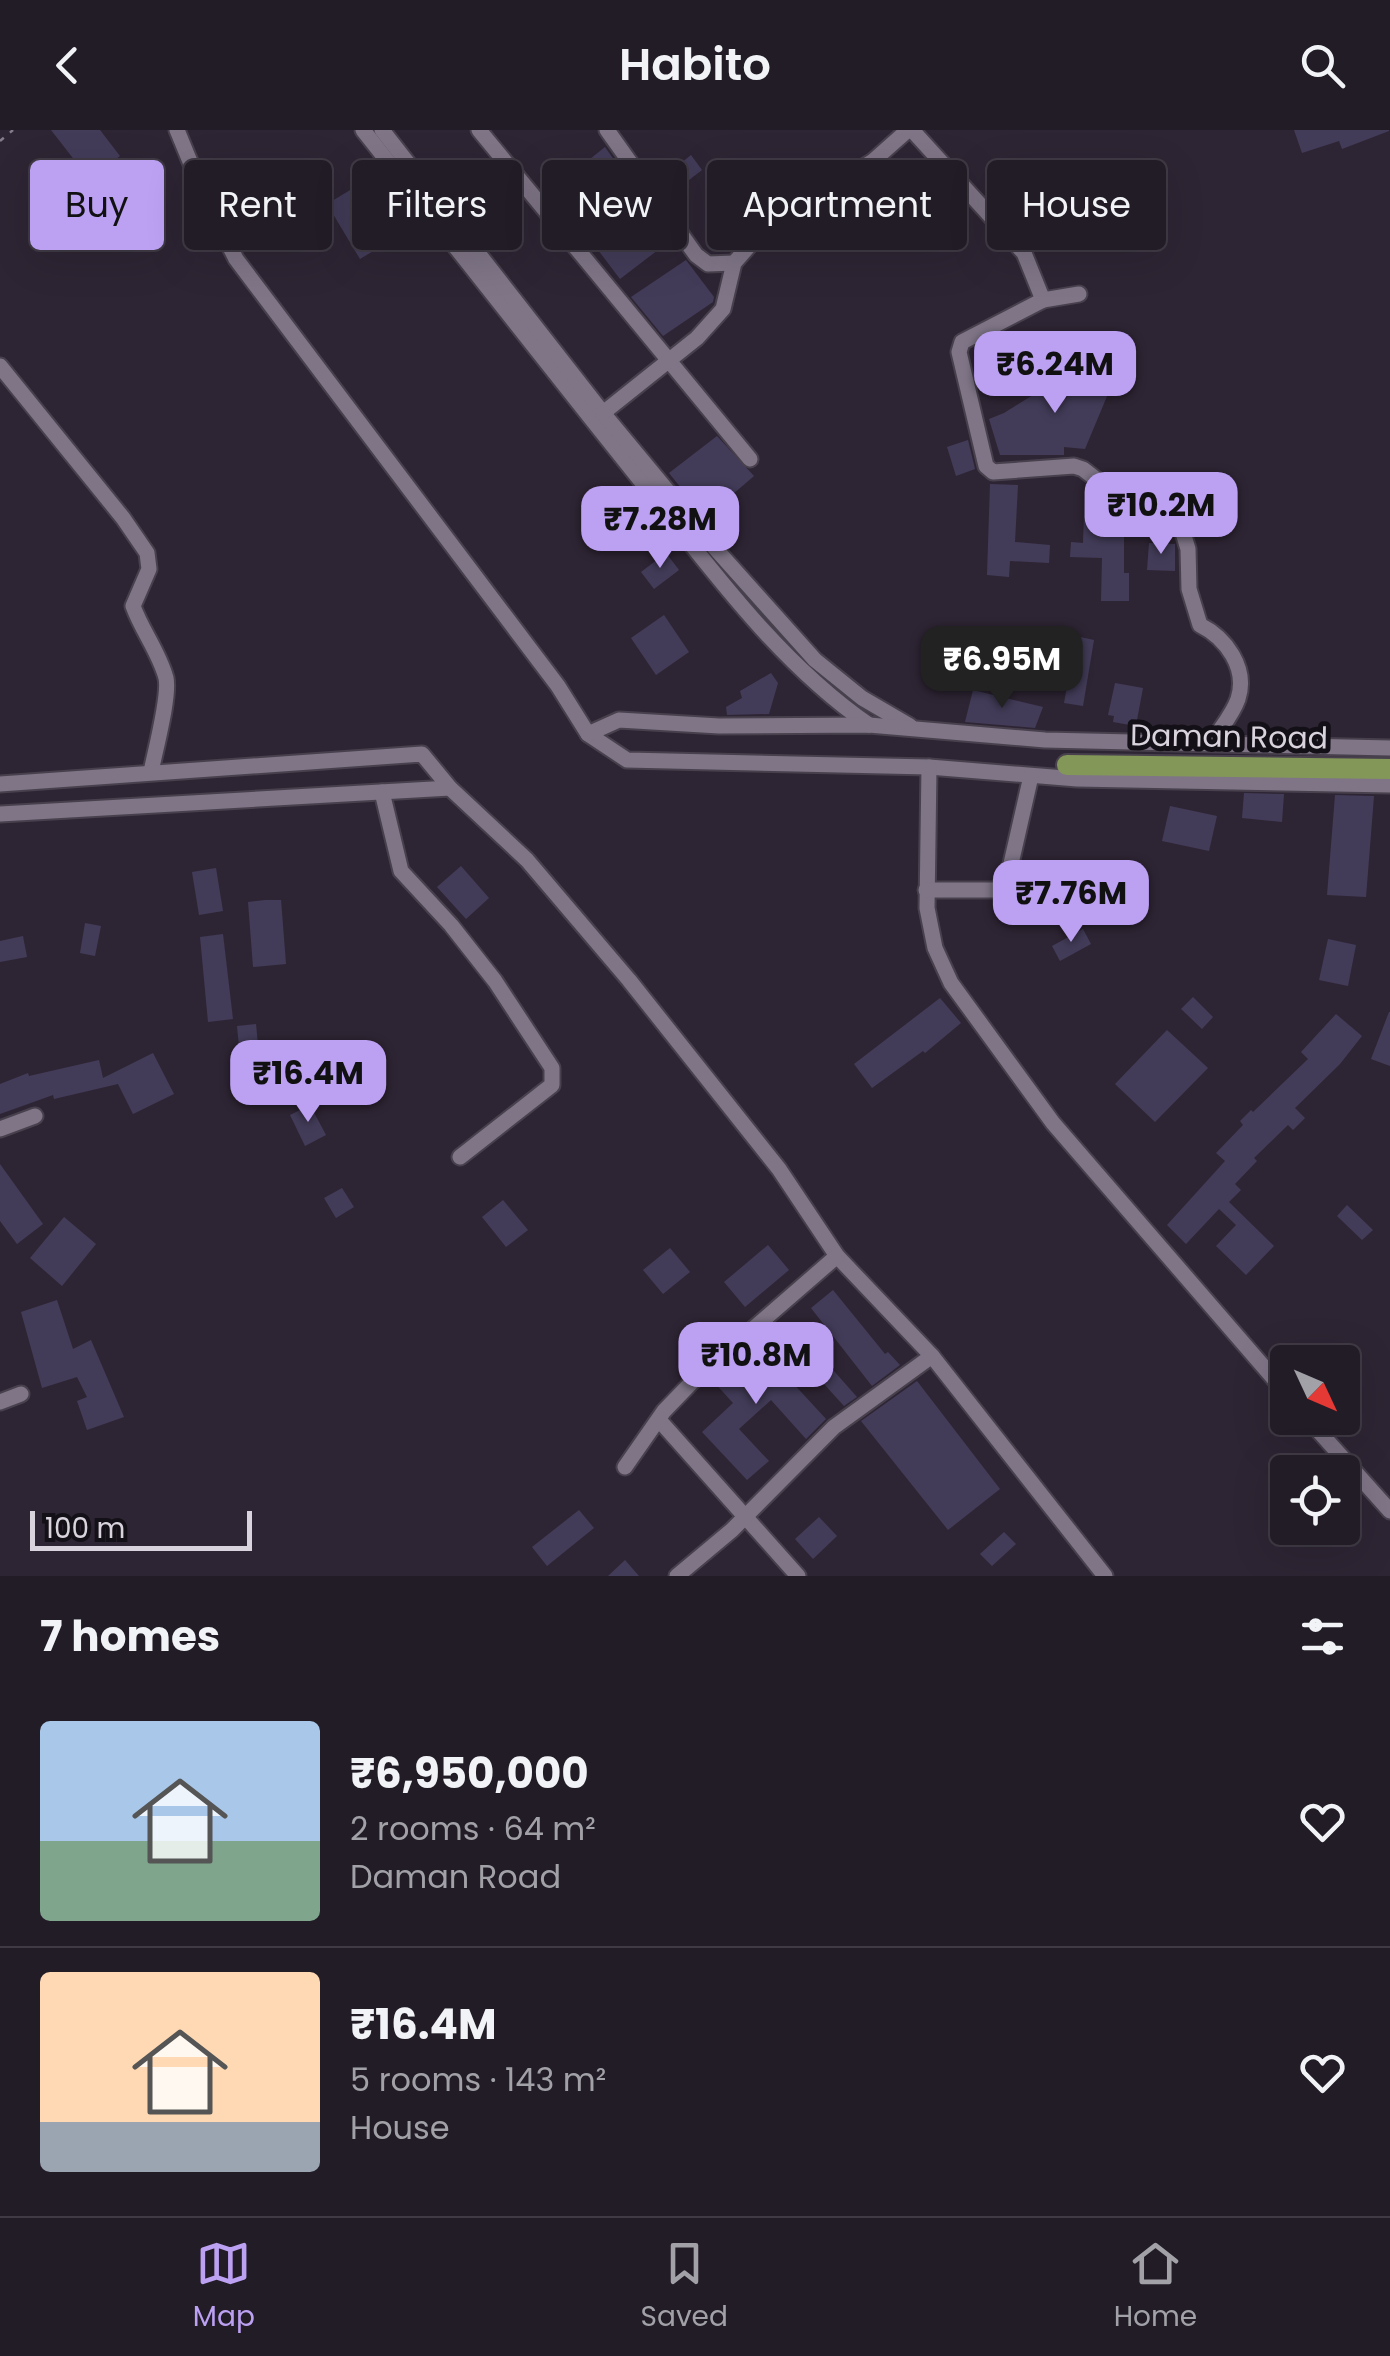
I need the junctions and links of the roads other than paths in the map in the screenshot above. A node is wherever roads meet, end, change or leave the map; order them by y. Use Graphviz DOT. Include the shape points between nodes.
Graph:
graph roads {
  1 [pos="177,130"];
  2 [pos="363,130"];
  3 [pos="382,130"];
  4 [pos="479,130"];
  5 [pos="607,130"];
  6 [pos="910,130"];
  7 [pos="628,160"];
  8 [pos="542,206"];
  9 [pos="687,242"];
  10 [pos="578,250"];
  11 [pos="472,257"];
  12 [pos="734,263"];
  13 [pos="1079,294"];
  14 [pos="1043,300"];
  15 [pos="669,360"];
  16 [pos="0,366"];
  17 [pos="603,413"];
  18 [pos="750,459"];
  19 [pos="869,725"];
  20 [pos="914,728"];
  21 [pos="588,734"];
  22 [pos="1212,742"];
  23 [pos="1390,748"];
  24 [pos="1068,765"];
  25 [pos="929,767"];
  26 [pos="1390,769"];
  27 [pos="152,772"];
  28 [pos="1032,776"];
  29 [pos="0,784"];
  30 [pos="1390,785"];
  31 [pos="450,788"];
  32 [pos="382,792"];
  33 [pos="0,814"];
  34 [pos="926,890"];
  35 [pos="34,1116"];
  36 [pos="0,1129"];
  37 [pos="460,1157"];
  38 [pos="837,1256"];
  39 [pos="932,1356"];
  40 [pos="1270,1375"];
  41 [pos="21,1394"];
  42 [pos="0,1402"];
  43 [pos="660,1420"];
  44 [pos="1323,1435"];
  45 [pos="625,1467"];
  46 [pos="1390,1511"];
  47 [pos="746,1514"];
  48 [pos="677,1576"];
  49 [pos="798,1576"];
  50 [pos="1105,1576"];
  1 -- 21 [label="street" via="236,259"];
  2 -- 11 [label="street"];
  3 -- 11 [label="street"];
  4 -- 8 [label="street"];
  5 -- 7 [label="street"];
  6 -- 12 [label="street" via="764,229"];
  6 -- 14 [label="street" via="1024,254"];
  9 -- 12 [label="street" via="708,264"];
  10 -- 15 [label="street"];
  11 -- 17 [label="street"];
  11 -- 19 [label="street" via="701,556 804,673"];
  12 -- 15 [label="street" via="724,308"];
  13 -- 14 [label="street"];
  14 -- 22 [label="street" via="962,342 958,352 986,466 993,472 1074,466 1122,499 1180,523 1193,609 1200,625 1230,649 1239,674 1238,699"];
  15 -- 17 [label="street"];
  15 -- 18 [label="street"];
  16 -- 27 [label="street" via="147,553 149,569 133,606 168,682"];
  17 -- 20 [label="street" via="815,660"];
  19 -- 20 [label="street"];
  19 -- 21 [label="street" via="619,720"];
  20 -- 22 [label="street" via="1045,740"];
  21 -- 25 [label="street" via="626,760"];
  22 -- 23 [label="street"];
  24 -- 26 [label="main road, Daman Road"];
  25 -- 28 [label="street"];
  25 -- 34 [label="street"];
  27 -- 29 [label="street"];
  27 -- 31 [label="street" via="422,754"];
  28 -- 30 [label="street"];
  28 -- 34 [label="street" via="1005,890"];
  31 -- 32 [label="street"];
  31 -- 38 [label="street" via="527,860 628,980 778,1169"];
  32 -- 33 [label="street"];
  32 -- 37 [label="street" via="402,871 451,924 552,1068 552,1085"];
  34 -- 40 [label="street" via="944,970 1012,1070"];
  35 -- 36 [label="street"];
  38 -- 39 [label="street"];
  38 -- 43 [label="street" via="692,1382"];
  39 -- 47 [label="street" via="834,1427"];
  39 -- 50 [label="street"];
  41 -- 42 [label="street"];
  43 -- 45 [label="street"];
  43 -- 47 [label="street"];
  44 -- 46 [label="street"];
  47 -- 48 [label="street"];
  47 -- 49 [label="street"];
}
